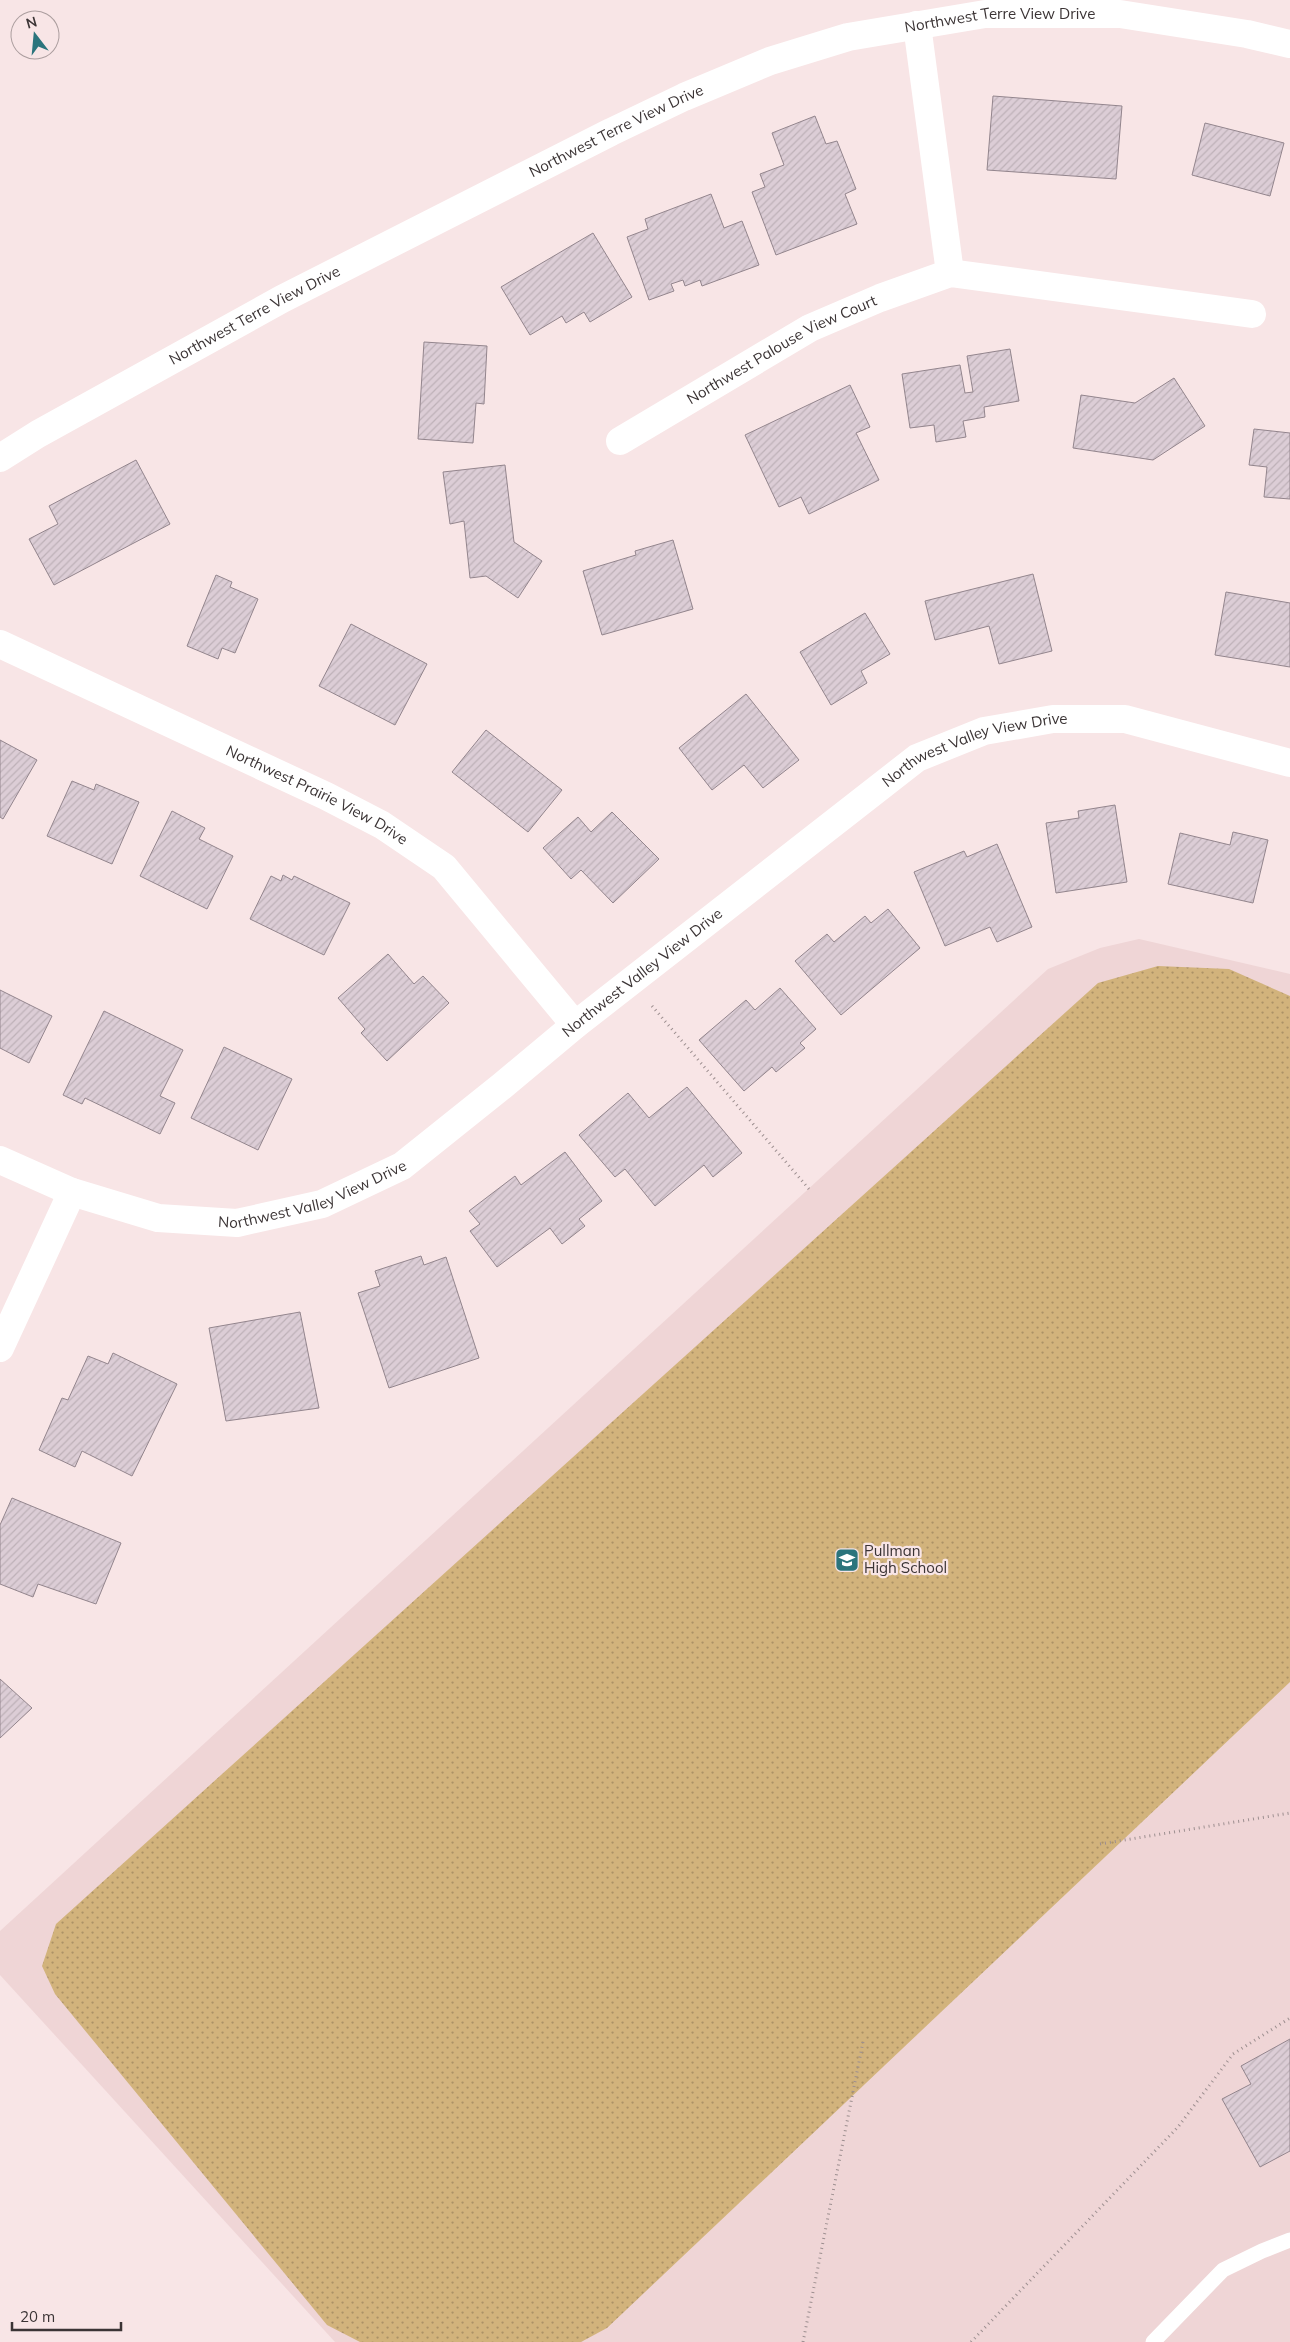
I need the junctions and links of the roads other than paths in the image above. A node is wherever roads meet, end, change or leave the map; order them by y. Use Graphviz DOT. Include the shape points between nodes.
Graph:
graph roads {
  1 [pos="917,25"];
  2 [pos="1290,44"];
  3 [pos="950,273"];
  4 [pos="1252,314"];
  5 [pos="620,441"];
  6 [pos="0,458"];
  7 [pos="0,644"];
  8 [pos="1290,762"];
  9 [pos="575,1025"];
  10 [pos="0,1160"];
  11 [pos="72,1192"];
  12 [pos="0,1348"];
  13 [pos="1290,2240"];
  14 [pos="1153,2342"];
  1 -- 2 [label="street, Northwest Terre View Drive" via="985,14 1120,14"];
  1 -- 3 [label="street"];
  1 -- 6 [label="street, Northwest Terre View Drive" via="848,36 770,61 676,101 282,299"];
  3 -- 4 [label="street, Northwest Palouse View Court"];
  3 -- 5 [label="street, Northwest Palouse View Court" via="810,328"];
  7 -- 9 [label="street, Northwest Prairie View Drive" via="382,824 444,867"];
  8 -- 9 [label="street, Northwest Valley View Drive" via="1125,719 1053,719 984,732 917,758"];
  9 -- 11 [label="street, Northwest Valley View Drive" via="402,1166 322,1204 237,1223 158,1218"];
  10 -- 11 [label="street, Northwest Valley View Drive"];
  11 -- 12 [label="street"];
  13 -- 14 [label="lane" via="1223,2270"];
}
